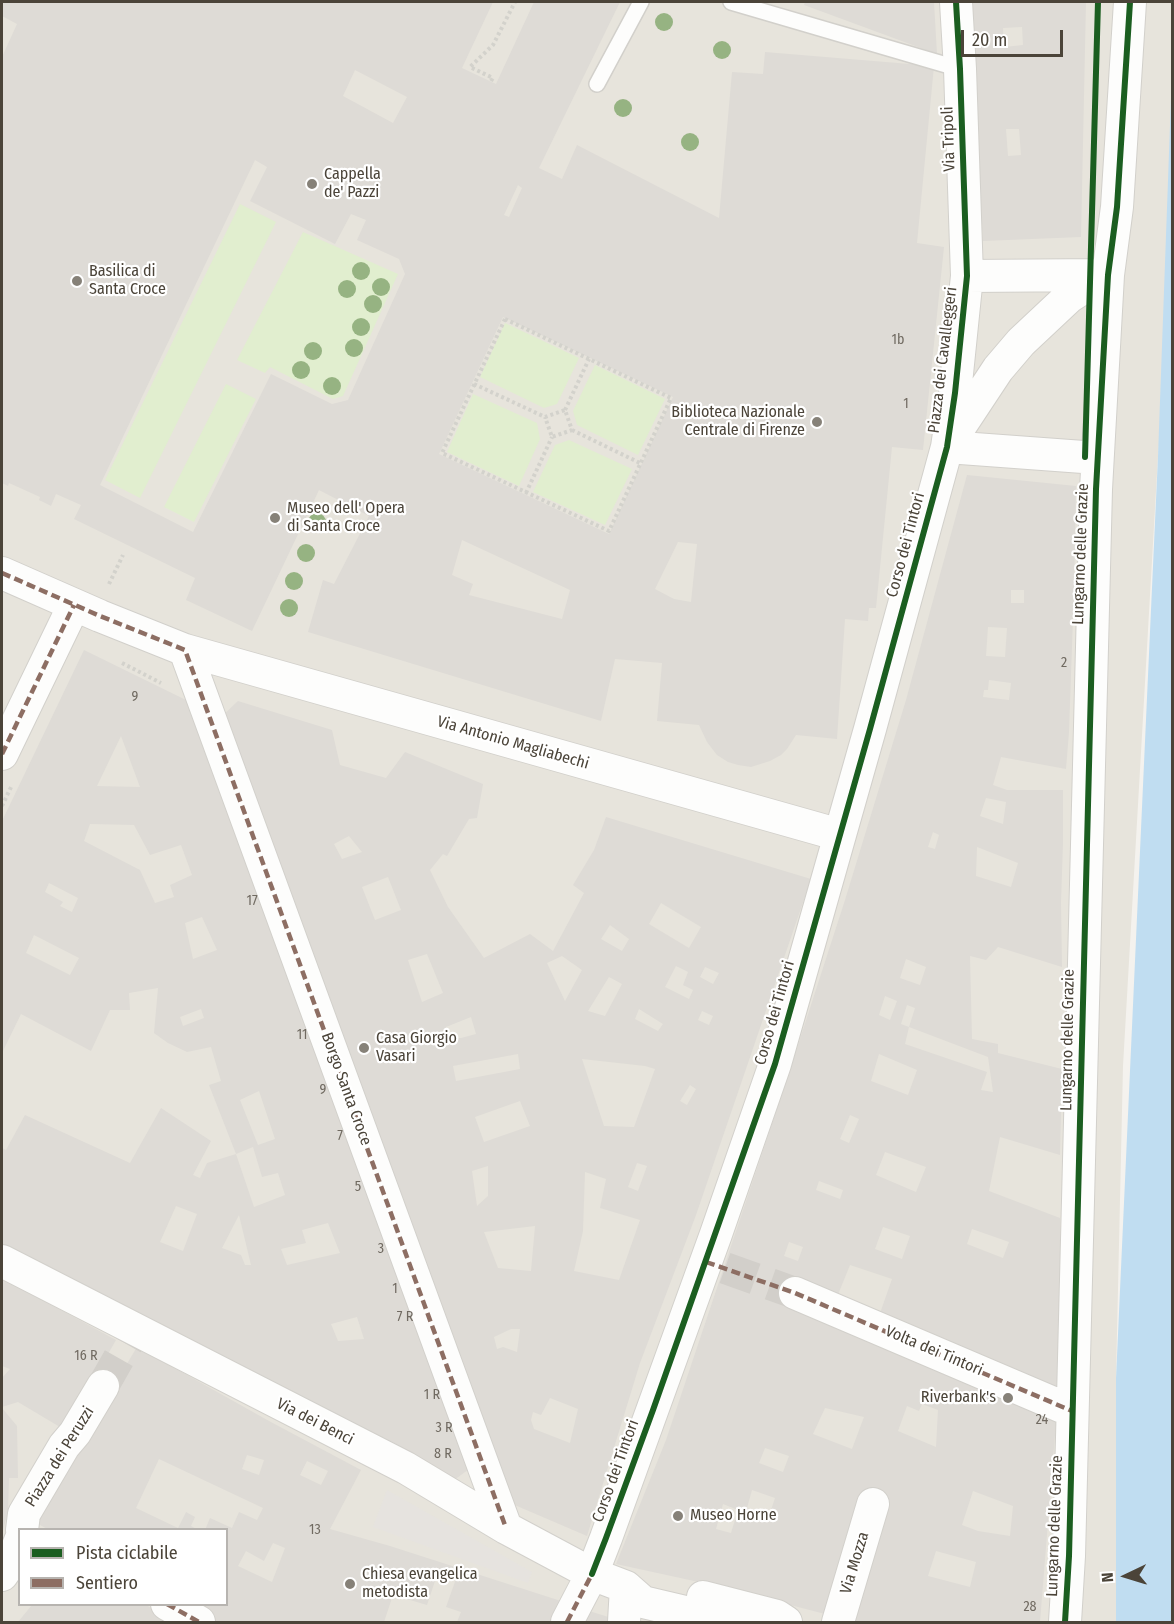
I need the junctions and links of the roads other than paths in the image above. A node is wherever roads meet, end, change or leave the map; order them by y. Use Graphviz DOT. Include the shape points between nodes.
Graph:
graph roads {
  1 [pos="641,2"];
  2 [pos="731,2"];
  3 [pos="956,2"];
  4 [pos="1130,2"];
  5 [pos="960,69"];
  6 [pos="597,84"];
  7 [pos="1108,275"];
  8 [pos="967,276"];
  9 [pos="946,447"];
  10 [pos="1097,458"];
  11 [pos="2,573"];
  12 [pos="87,610"];
  13 [pos="185,651"];
  14 [pos="2,754"];
  15 [pos="840,835"];
  16 [pos="2,1262"];
  17 [pos="795,1293"];
  18 [pos="103,1386"];
  19 [pos="1072,1411"];
  20 [pos="873,1504"];
  21 [pos="22,1528"];
  22 [pos="506,1528"];
  23 [pos="18,1546"];
  24 [pos="592,1574"];
  25 [pos="2,1575"];
  26 [pos="626,1587"];
  27 [pos="169,1606"];
  28 [pos="199,1623"];
  29 [pos="567,1623"];
  30 [pos="624,1623"];
  31 [pos="728,1623"];
  32 [pos="786,1623"];
  33 [pos="838,1623"];
  34 [pos="1065,1623"];
  1 -- 6 [label="lane"];
  2 -- 5 [label="lane"];
  3 -- 5 [label="street, Via Tripoli"];
  4 -- 7 [label="street" via="1117,207"];
  5 -- 8 [label="street, Via Tripoli"];
  7 -- 8 [label="street, Piazza dei Cavalleggeri"];
  7 -- 9 [label="street, Piazza dei Cavalleggeri" via="1069,297 1021,342 998,369"];
  7 -- 10 [label="street"];
  8 -- 9 [label="street, Piazza dei Cavalleggeri"];
  9 -- 10 [label="street, Piazza dei Cavalleggeri"];
  9 -- 15 [label="street, Corso dei Tintori"];
  10 -- 19 [label="street, Lungarno delle Grazie"];
  11 -- 12 [label="street, Via Antonio Magliabechi"];
  12 -- 13 [label="street, Via Antonio Magliabechi"];
  12 -- 14 [label="street"];
  13 -- 15 [label="street, Via Antonio Magliabechi"];
  13 -- 22 [label="street, Borgo Santa Croce"];
  15 -- 24 [label="street, Corso dei Tintori" via="776,1064 711,1273"];
  16 -- 22 [label="street, Via dei Benci" via="131,1336 406,1468"];
  17 -- 19 [label="street, Volta dei Tintori"];
  18 -- 21 [label="street, Piazza dei Peruzzi" via="24,1514"];
  19 -- 34 [label="street, Lungarno delle Grazie"];
  20 -- 33 [label="street, Via Mozza"];
  22 -- 24 [label="street, Via dei Benci"];
  23 -- 25 [label="street"];
  24 -- 26 [label="street, Via dei Benci"];
  24 -- 29 [label="street, Corso dei Tintori"];
  26 -- 30 [label="street"];
  26 -- 31 [label="street, Via dei Benci" via="644,1602"];
  26 -- 32 [label="street, Via dei Benci" via="650,1584 777,1616"];
  27 -- 28 [label="street"];
}
